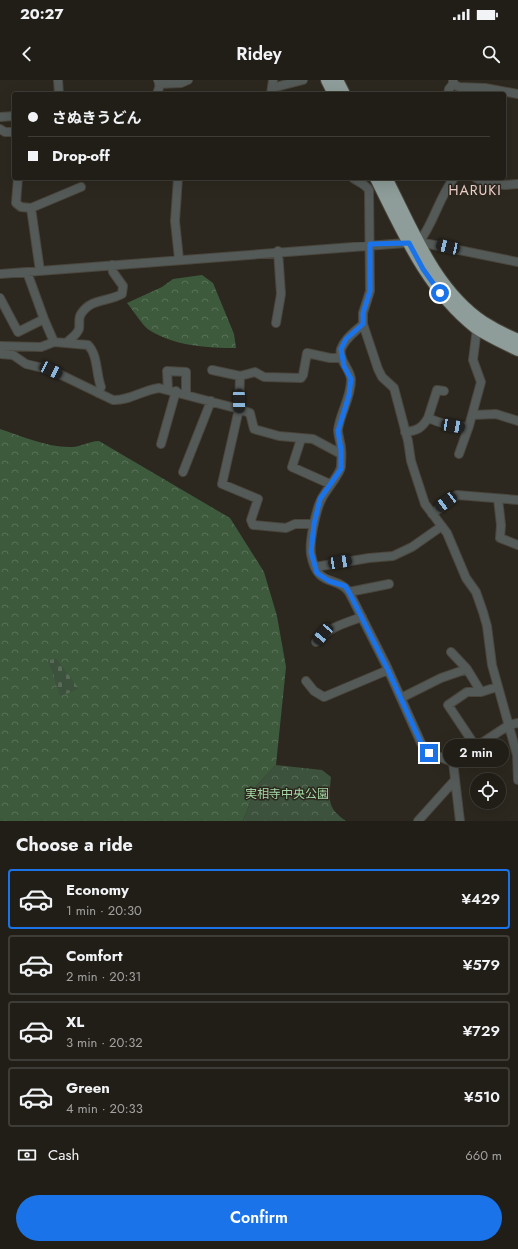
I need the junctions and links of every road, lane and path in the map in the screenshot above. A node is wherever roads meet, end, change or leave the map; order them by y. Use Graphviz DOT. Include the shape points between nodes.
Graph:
graph roads {
  1 [pos="58,80"];
  2 [pos="188,80"];
  3 [pos="303,80"];
  4 [pos="327,80"];
  5 [pos="337,80"];
  6 [pos="158,82"];
  7 [pos="453,82"];
  8 [pos="272,87"];
  9 [pos="59,92"];
  10 [pos="157,92"];
  11 [pos="333,92"];
  12 [pos="343,92"];
  13 [pos="448,92"];
  14 [pos="518,94"];
  15 [pos="12,116"];
  16 [pos="0,117"];
  17 [pos="0,129"];
  18 [pos="12,132"];
  19 [pos="18,180"];
  20 [pos="178,180"];
  21 [pos="356,180"];
  22 [pos="377,180"];
  23 [pos="387,180"];
  24 [pos="453,180"];
  25 [pos="480,180"];
  26 [pos="518,184"];
  27 [pos="81,187"];
  28 [pos="32,208"];
  29 [pos="414,243"];
  30 [pos="370,244"];
  31 [pos="278,251"];
  32 [pos="179,259"];
  33 [pos="518,262"];
  34 [pos="112,265"];
  35 [pos="40,270"];
  36 [pos="27,272"];
  37 [pos="0,274"];
  38 [pos="0,298"];
  39 [pos="44,319"];
  40 [pos="276,323"];
  41 [pos="363,324"];
  42 [pos="477,328"];
  43 [pos="518,340"];
  44 [pos="54,342"];
  45 [pos="66,343"];
  46 [pos="0,346"];
  47 [pos="518,350"];
  48 [pos="0,354"];
  49 [pos="342,358"];
  50 [pos="212,370"];
  51 [pos="240,376"];
  52 [pos="172,390"];
  53 [pos="444,391"];
  54 [pos="98,393"];
  55 [pos="186,394"];
  56 [pos="211,401"];
  57 [pos="239,409"];
  58 [pos="473,415"];
  59 [pos="428,418"];
  60 [pos="518,421"];
  61 [pos="469,426"];
  62 [pos="405,432"];
  63 [pos="301,440"];
  64 [pos="161,444"];
  65 [pos="341,454"];
  66 [pos="459,454"];
  67 [pos="183,472"];
  68 [pos="330,484"];
  69 [pos="498,499"];
  70 [pos="518,500"];
  71 [pos="432,514"];
  72 [pos="314,524"];
  73 [pos="442,526"];
  74 [pos="518,545"];
  75 [pos="315,567"];
  76 [pos="389,584"];
  77 [pos="349,592"];
  78 [pos="362,617"];
  79 [pos="316,642"];
  80 [pos="451,652"];
  81 [pos="467,669"];
  82 [pos="388,670"];
  83 [pos="306,681"];
  84 [pos="497,687"];
  85 [pos="481,692"];
  86 [pos="401,698"];
  87 [pos="518,723"];
  88 [pos="509,725"];
  89 [pos="476,747"];
  90 [pos="453,762"];
  91 [pos="518,780"];
  92 [pos="454,781"];
  93 [pos="418,821"];
  94 [pos="460,821"];
  1 -- 9 [label="street"];
  2 -- 6 [label="street" via="181,83"];
  3 -- 8 [label="street"];
  4 -- 11 [label="highway"];
  5 -- 12 [label="highway"];
  6 -- 10 [label="street"];
  7 -- 13 [label="street"];
  7 -- 14 [label="street" via="459,87 485,88"];
  15 -- 16 [label="street"];
  17 -- 18 [label="street"];
  19 -- 28 [label="street" via="16,202 21,207"];
  20 -- 32 [label="street" via="175,221"];
  21 -- 30 [label="street" via="369,190"];
  22 -- 29 [label="highway"];
  23 -- 29 [label="highway"];
  24 -- 29 [label="street" via="428,231"];
  25 -- 26 [label="street" via="505,185"];
  27 -- 28 [label="street"];
  28 -- 35 [label="street"];
  29 -- 30 [label="street"];
  29 -- 33 [label="street"];
  29 -- 42 [label="highway" via="423,269 440,293"];
  29 -- 43 [label="highway" via="464,307 482,321"];
  30 -- 31 [label="street"];
  30 -- 41 [label="street" via="370,291 363,313"];
  31 -- 32 [label="street"];
  31 -- 40 [label="street" via="281,294"];
  32 -- 34 [label="street"];
  34 -- 35 [label="street"];
  34 -- 45 [label="street" via="113,272 123,286 122,294 116,298 94,302 87,307 80,315 79,329"];
  35 -- 36 [label="street"];
  36 -- 37 [label="street"];
  36 -- 39 [label="street"];
  38 -- 39 [label="street" via="18,332"];
  39 -- 44 [label="street"];
  41 -- 49 [label="street" via="346,339 341,349"];
  41 -- 62 [label="street" via="378,369 382,377 394,388"];
  42 -- 47 [label="highway"];
  42 -- 58 [label="street" via="473,360 481,382"];
  44 -- 45 [label="street"];
  44 -- 46 [label="street" via="41,347"];
  45 -- 54 [label="street" via="88,345 94,351 96,374 101,387"];
  48 -- 54 [label="street" via="13,355 26,364 51,370"];
  49 -- 51 [label="street" via="307,353 304,375 301,378 264,377 255,372"];
  49 -- 65 [label="street" via="351,379 338,431"];
  50 -- 51 [label="street"];
  51 -- 57 [label="street"];
  52 -- 54 [label="street" via="149,389 122,400 113,400"];
  52 -- 55 [label="street"];
  52 -- 55 [label="street" via="168,371 186,372"];
  52 -- 64 [label="street"];
  53 -- 59 [label="street" via="437,390"];
  55 -- 56 [label="street"];
  56 -- 57 [label="street"];
  56 -- 67 [label="street"];
  57 -- 63 [label="street" via="250,413 254,429"];
  57 -- 72 [label="street" via="222,484 258,499 251,520 253,525 286,528 295,524"];
  58 -- 60 [label="street" via="496,414"];
  58 -- 61 [label="street"];
  59 -- 61 [label="street" via="442,424"];
  59 -- 62 [label="street" via="423,427"];
  61 -- 66 [label="street"];
  62 -- 71 [label="street" via="420,490"];
  63 -- 65 [label="street" via="313,439"];
  63 -- 68 [label="street" via="292,468"];
  65 -- 68 [label="street" via="341,469"];
  68 -- 72 [label="street" via="320,499"];
  69 -- 70 [label="street"];
  69 -- 71 [label="street" via="457,495"];
  69 -- 74 [label="street" via="500,538"];
  71 -- 73 [label="street"];
  72 -- 75 [label="street" via="311,552"];
  73 -- 75 [label="street" via="412,547 393,556"];
  73 -- 84 [label="street" via="481,605"];
  75 -- 77 [label="street" via="317,573 329,581 345,586"];
  76 -- 77 [label="street"];
  77 -- 78 [label="street"];
  78 -- 79 [label="street" via="323,634"];
  78 -- 82 [label="street"];
  80 -- 81 [label="street"];
  81 -- 85 [label="street"];
  81 -- 86 [label="street" via="441,678"];
  82 -- 83 [label="street" via="324,697 314,691"];
  82 -- 86 [label="street"];
  84 -- 85 [label="street"];
  84 -- 88 [label="street"];
  85 -- 89 [label="street" via="467,692 448,705"];
  86 -- 90 [label="street" via="421,743 429,753"];
  87 -- 88 [label="street"];
  88 -- 89 [label="street"];
  88 -- 91 [label="street" via="517,755"];
  89 -- 90 [label="street"];
  90 -- 92 [label="street"];
  92 -- 93 [label="street"];
  92 -- 94 [label="street"];
}
